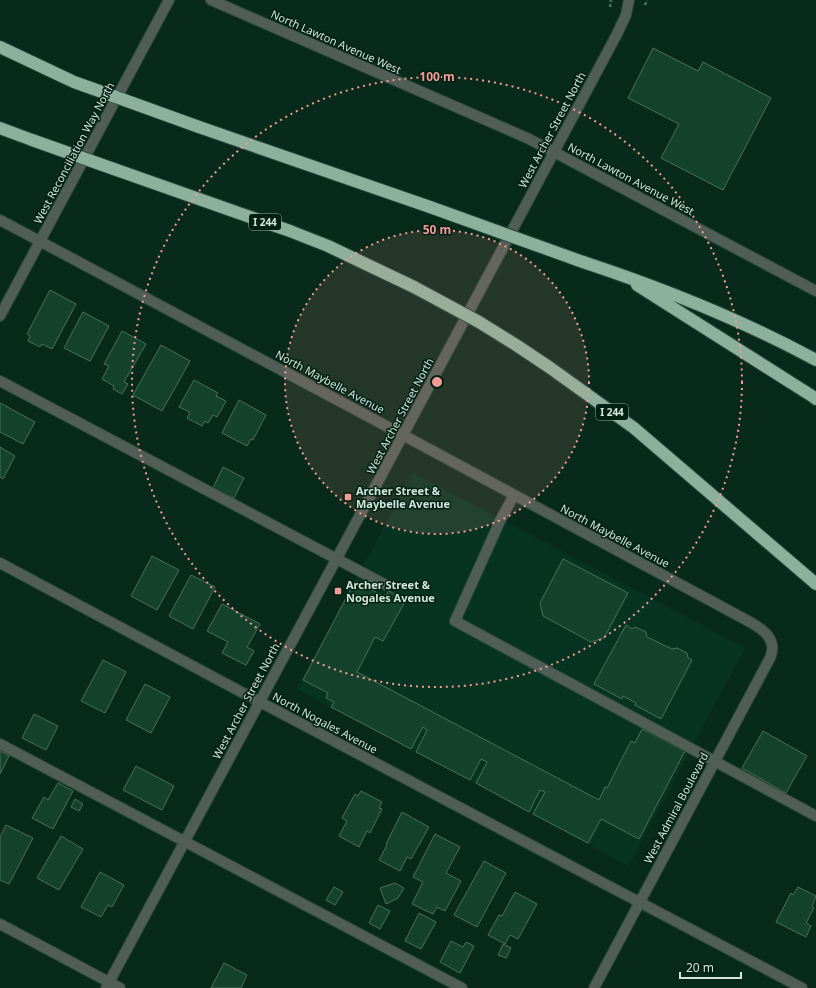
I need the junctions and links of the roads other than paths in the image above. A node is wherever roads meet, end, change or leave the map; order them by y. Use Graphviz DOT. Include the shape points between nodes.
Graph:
graph roads {
  1 [pos="169,0"];
  2 [pos="211,0"];
  3 [pos="629,0"];
  4 [pos="0,39"];
  5 [pos="0,47"];
  6 [pos="36,65"];
  7 [pos="0,128"];
  8 [pos="554,152"];
  9 [pos="0,220"];
  10 [pos="41,242"];
  11 [pos="620,274"];
  12 [pos="816,291"];
  13 [pos="0,316"];
  14 [pos="816,360"];
  15 [pos="0,381"];
  16 [pos="816,400"];
  17 [pos="403,435"];
  18 [pos="514,495"];
  19 [pos="336,559"];
  20 [pos="0,563"];
  21 [pos="816,584"];
  22 [pos="386,585"];
  23 [pos="771,639"];
  24 [pos="260,702"];
  25 [pos="0,744"];
  26 [pos="714,761"];
  27 [pos="816,816"];
  28 [pos="184,841"];
  29 [pos="640,902"];
  30 [pos="0,924"];
  31 [pos="107,985"];
  32 [pos="120,988"];
  33 [pos="462,988"];
  34 [pos="594,988"];
  35 [pos="802,988"];
  1 -- 10 [label="street, West Reconciliation Way North"];
  2 -- 8 [label="street, North Lawton Avenue West"];
  3 -- 8 [label="street, West Archer Street North" via="626,15 617,34"];
  4 -- 6 [label="highway"];
  5 -- 6 [label="highway"];
  6 -- 11 [label="highway, bridge" via="74,82 199,127"];
  7 -- 21 [label="highway, I 244, bridge" via="328,246 414,287 479,322 555,371 634,428"];
  8 -- 12 [label="street, North Lawton Avenue West"];
  8 -- 17 [label="street, West Archer Street North"];
  9 -- 10 [label="street, North Maybelle Avenue"];
  10 -- 13 [label="street, West Reconciliation Way North"];
  10 -- 17 [label="street, North Maybelle Avenue"];
  11 -- 14 [label="highway" via="694,301"];
  11 -- 16 [label="highway"];
  15 -- 19 [label="street"];
  17 -- 18 [label="street, North Maybelle Avenue"];
  17 -- 19 [label="street, West Archer Street North"];
  18 -- 23 [label="street, North Maybelle Avenue" via="762,629"];
  18 -- 26 [label="street" via="455,621"];
  19 -- 22 [label="street"];
  19 -- 24 [label="street, West Archer Street North"];
  20 -- 24 [label="street, North Nogales Avenue"];
  23 -- 26 [label="street, West Admiral Boulevard" via="772,654"];
  24 -- 28 [label="street, West Archer Street North"];
  24 -- 29 [label="street, North Nogales Avenue"];
  25 -- 28 [label="street"];
  26 -- 27 [label="street"];
  26 -- 29 [label="street, West Admiral Boulevard"];
  28 -- 31 [label="street, West Archer Street North"];
  28 -- 33 [label="street"];
  29 -- 34 [label="street, West Admiral Boulevard"];
  29 -- 35 [label="street, North Nogales Avenue"];
  30 -- 31 [label="street"];
  31 -- 32 [label="street"];
}
